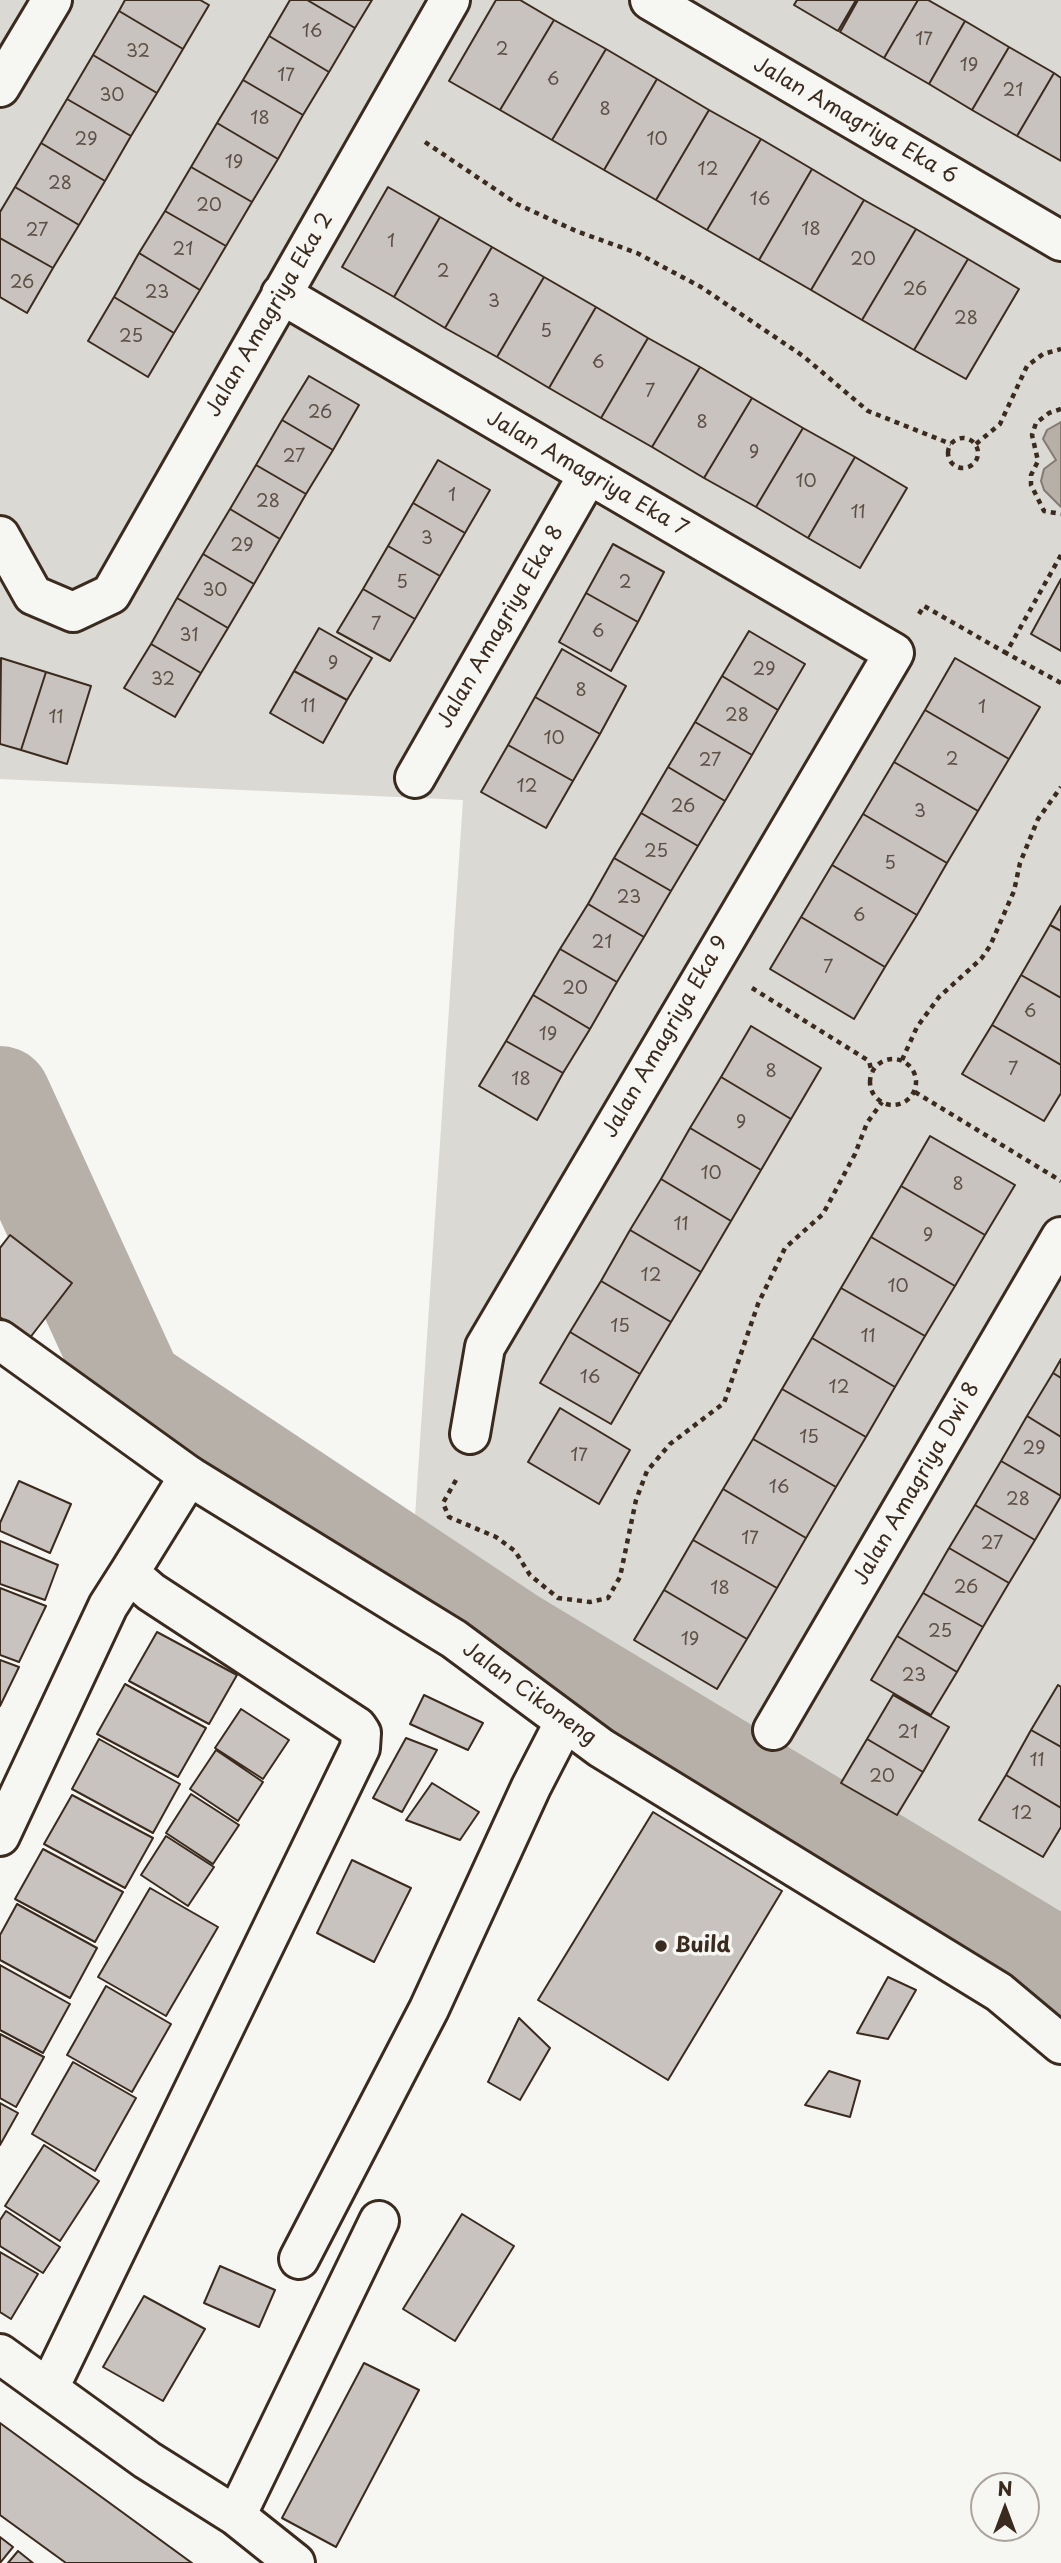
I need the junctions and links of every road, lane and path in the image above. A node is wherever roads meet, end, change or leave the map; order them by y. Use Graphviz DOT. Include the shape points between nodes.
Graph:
graph roads {
  1 [pos="52,0"];
  2 [pos="450,0"];
  3 [pos="650,0"];
  4 [pos="0,88"];
  5 [pos="385,117"];
  6 [pos="1061,241"];
  7 [pos="281,294"];
  8 [pos="1061,349"];
  9 [pos="1061,409"];
  10 [pos="951,444"];
  11 [pos="976,444"];
  12 [pos="588,475"];
  13 [pos="1061,514"];
  14 [pos="0,536"];
  15 [pos="1061,555"];
  16 [pos="894,653"];
  17 [pos="1006,653"];
  18 [pos="1061,683"];
  19 [pos="415,778"];
  20 [pos="1061,787"];
  21 [pos="710,962"];
  22 [pos="902,1060"];
  23 [pos="872,1073"];
  24 [pos="915,1092"];
  25 [pos="882,1102"];
  26 [pos="1061,1181"];
  27 [pos="1061,1237"];
  28 [pos="0,1340"];
  29 [pos="470,1434"];
  30 [pos="189,1476"];
  31 [pos="129,1573"];
  32 [pos="564,1723"];
  33 [pos="773,1730"];
  34 [pos="0,1836"];
  35 [pos="1061,2044"];
  36 [pos="379,2221"];
  37 [pos="299,2259"];
  38 [pos="0,2354"];
  39 [pos="49,2388"];
  40 [pos="236,2516"];
  41 [pos="295,2563"];
  1 -- 4 [label="street"];
  2 -- 5 [label="street, Jalan Amagriya Eka 2"];
  3 -- 6 [label="street, Jalan Amagriya Eka 6"];
  5 -- 7 [label="street, Jalan Amagriya Eka 2"];
  5 -- 10 [label="path" via="517,204 637,253 701,287 803,356 868,411"];
  7 -- 12 [label="street, Jalan Amagriya Eka 7"];
  7 -- 14 [label="street, Jalan Amagriya Eka 2" via="111,594 73,612 33,595"];
  8 -- 11 [label="path" via="1043,354 1027,366 1000,424"];
  9 -- 13 [label="path" via="1036,423 1032,435 1038,461 1031,475 1044,511"];
  10 -- 11 [label="path" via="963,438"];
  10 -- 11 [label="path" via="947,454 951,464 966,468 978,458"];
  12 -- 16 [label="street, Jalan Amagriya Eka 7"];
  12 -- 19 [label="street, Jalan Amagriya Eka 8"];
  15 -- 17 [label="path"];
  16 -- 17 [label="path" via="924,606"];
  16 -- 21 [label="street, Jalan Amagriya Eka 9"];
  17 -- 18 [label="path"];
  20 -- 22 [label="path" via="1038,819 990,946 939,997 916,1027"];
  21 -- 23 [label="path" via="869,1061"];
  21 -- 29 [label="street, Jalan Amagriya Eka 9" via="485,1347"];
  22 -- 23 [label="path" via="880,1063"];
  22 -- 24 [label="path" via="913,1070"];
  23 -- 25 [label="path" via="872,1091"];
  24 -- 25 [label="path" via="897,1105"];
  24 -- 26 [label="path"];
  25 -- 29 [label="path" via="823,1214 785,1248 758,1304 724,1404 670,1444 647,1471 636,1500 620,1577 608,1598 590,1602 558,1598 530,1575 515,1551 496,1537 449,1517 443,1503 463,1466"];
  27 -- 33 [label="street, Jalan Amagriya Dwi 8"];
  28 -- 30 [label="street, Jalan Cikoneng"];
  30 -- 31 [label="street"];
  30 -- 32 [label="street, Jalan Cikoneng" via="454,1639"];
  31 -- 34 [label="street" via="108,1606"];
  31 -- 39 [label="street" via="357,1727 361,1738"];
  32 -- 35 [label="street, Jalan Cikoneng" via="999,1992"];
  32 -- 37 [label="street" via="429,2009"];
  36 -- 40 [label="street"];
  38 -- 39 [label="street"];
  39 -- 40 [label="street" via="147,2460"];
  40 -- 41 [label="street"];
}
